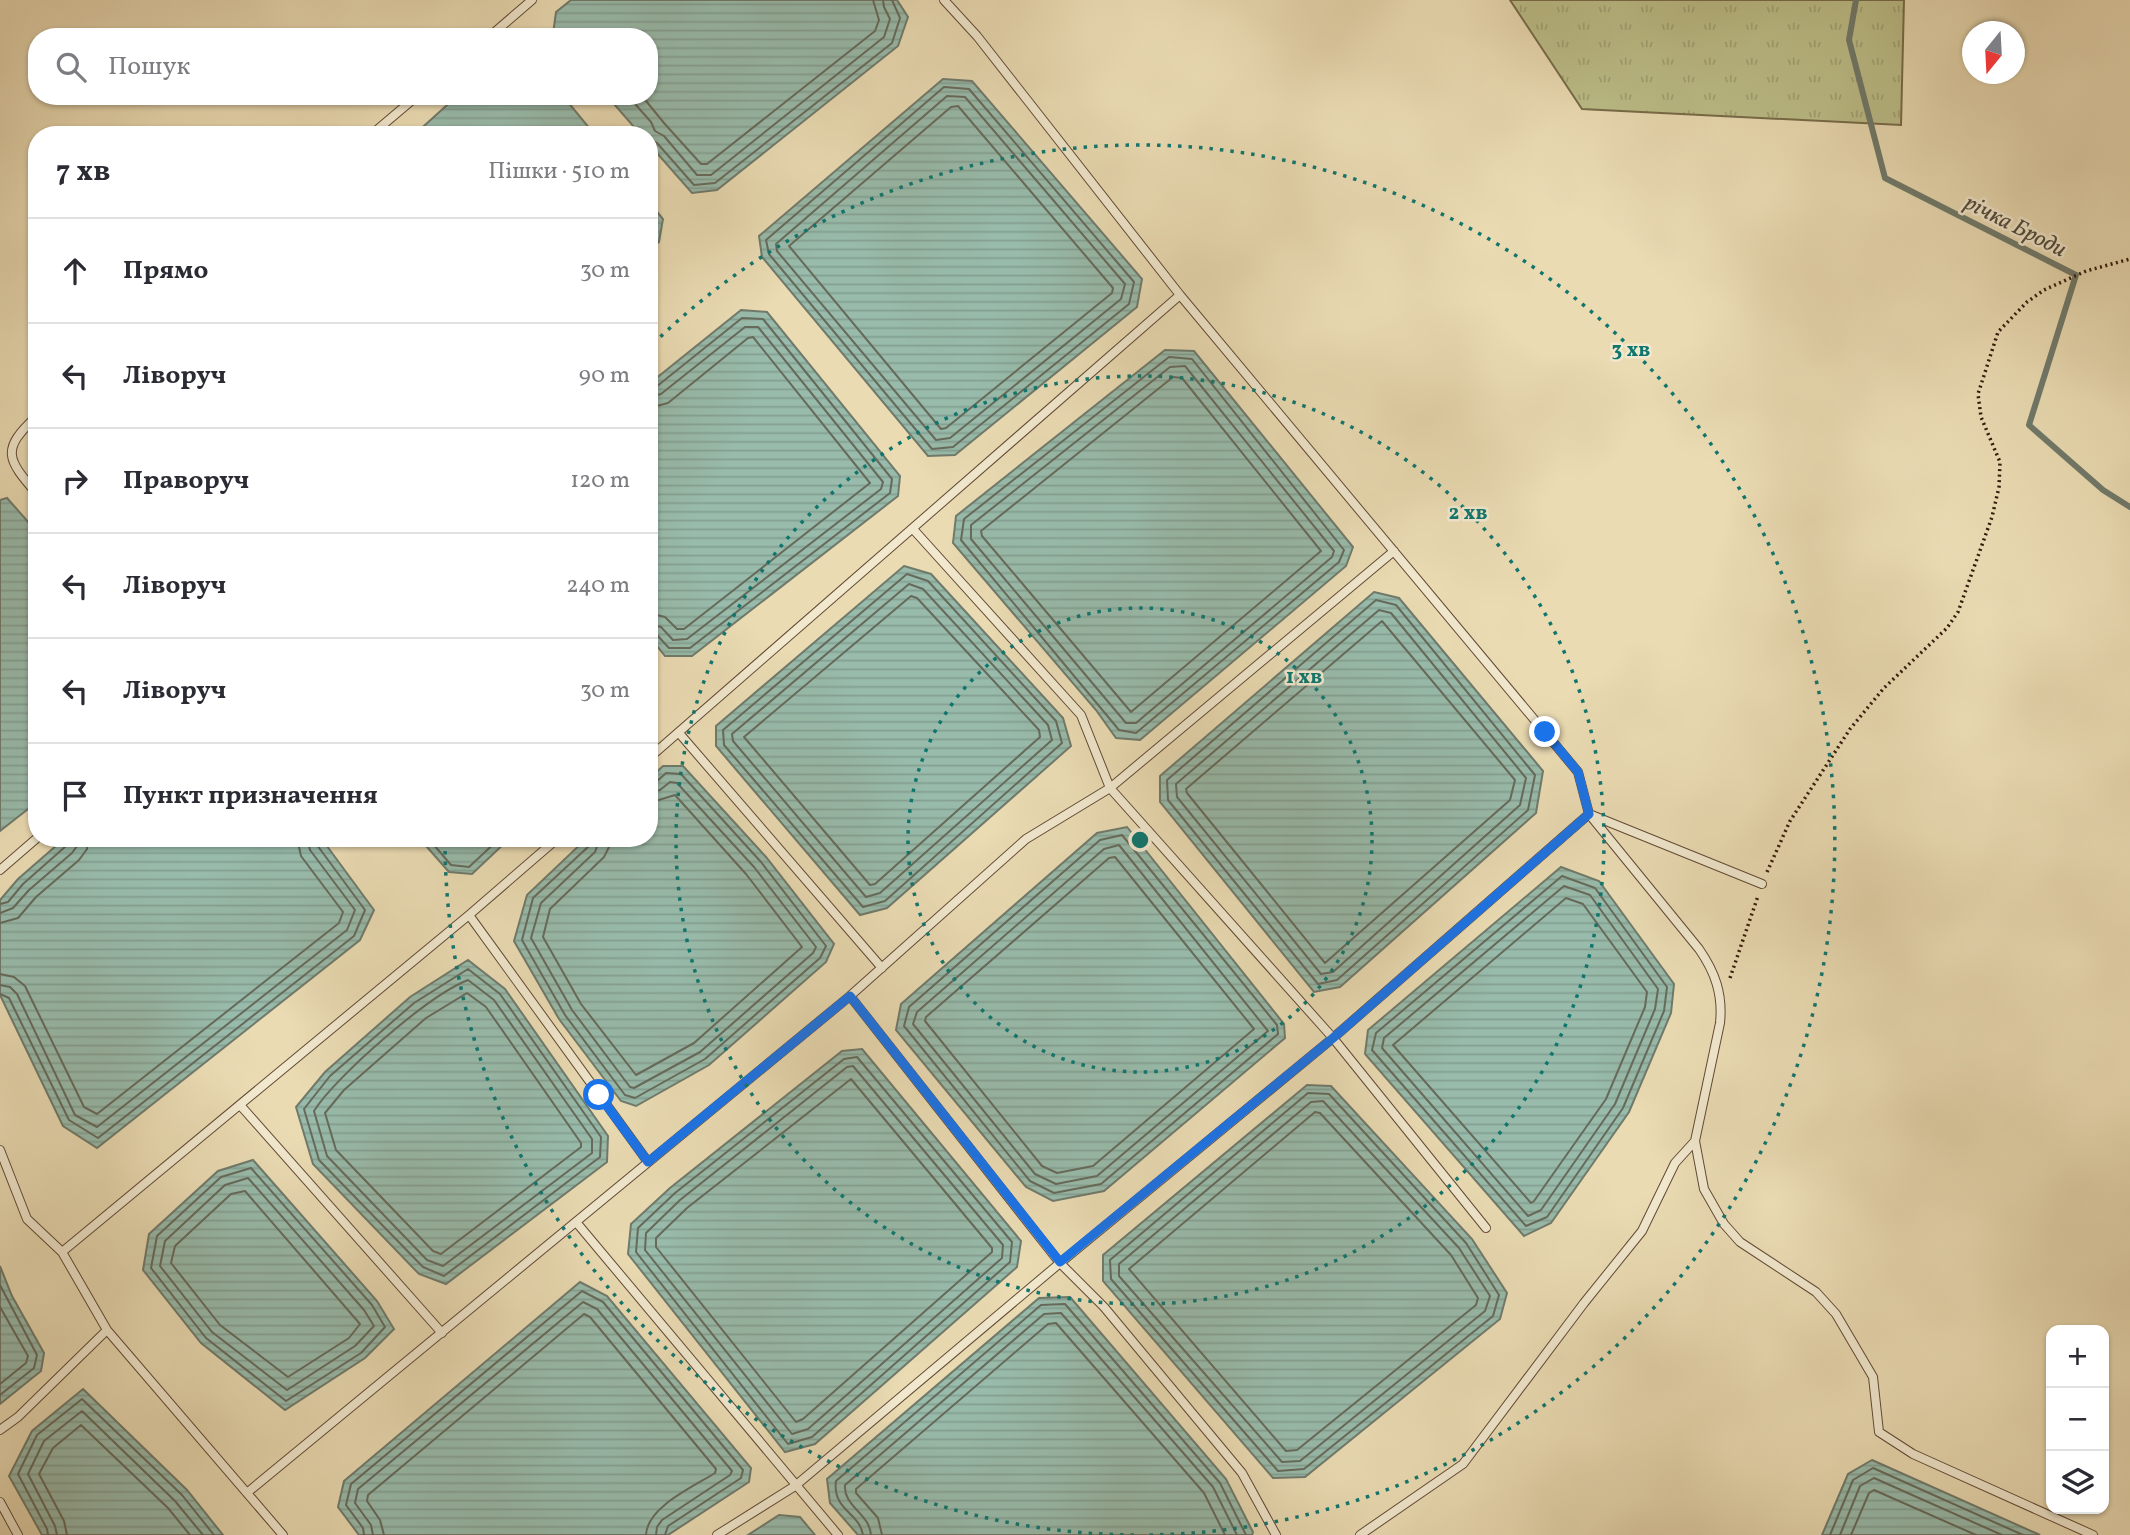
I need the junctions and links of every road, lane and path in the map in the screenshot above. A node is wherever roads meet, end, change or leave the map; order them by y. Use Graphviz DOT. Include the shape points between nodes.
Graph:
graph roads {
  1 [pos="533,0"];
  2 [pos="944,0"];
  3 [pos="499,28"];
  4 [pos="406,105"];
  5 [pos="382,126"];
  6 [pos="2130,259"];
  7 [pos="1180,295"];
  8 [pos="28,424"];
  9 [pos="28,484"];
  10 [pos="913,529"];
  11 [pos="1394,551"];
  12 [pos="678,733"];
  13 [pos="658,750"];
  14 [pos="1110,788"];
  15 [pos="1589,814"];
  16 [pos="28,846"];
  17 [pos="548,847"];
  18 [pos="0,870"];
  19 [pos="1762,884"];
  20 [pos="470,915"];
  21 [pos="882,968"];
  22 [pos="1728,983"];
  23 [pos="850,996"];
  24 [pos="1333,1038"];
  25 [pos="240,1105"];
  26 [pos="1695,1141"];
  27 [pos="0,1150"];
  28 [pos="648,1162"];
  29 [pos="576,1222"];
  30 [pos="1486,1227"];
  31 [pos="62,1252"];
  32 [pos="1060,1262"];
  33 [pos="107,1330"];
  34 [pos="442,1332"];
  35 [pos="0,1430"];
  36 [pos="795,1486"];
  37 [pos="248,1492"];
  38 [pos="0,1502"];
  39 [pos="18,1535"];
  40 [pos="283,1535"];
  41 [pos="717,1535"];
  42 [pos="838,1535"];
  43 [pos="1276,1535"];
  44 [pos="1360,1535"];
  45 [pos="2093,1535"];
  1 -- 3 [label="lane"];
  2 -- 7 [label="lane" via="978,36"];
  4 -- 5 [label="lane"];
  6 -- 19 [label="path" via="2086,271 2044,290 1998,332 1978,394 1981,417 2000,462 2000,487 1958,612 1850,729 1790,821"];
  7 -- 10 [label="lane"];
  7 -- 11 [label="lane"];
  8 -- 9 [label="lane" via="10,446 11,464"];
  10 -- 12 [label="lane"];
  10 -- 14 [label="lane" via="1081,715"];
  11 -- 14 [label="lane"];
  11 -- 15 [label="lane" via="1578,772"];
  12 -- 13 [label="lane"];
  12 -- 21 [label="lane"];
  14 -- 21 [label="lane" via="1026,839"];
  14 -- 24 [label="lane"];
  15 -- 19 [label="lane"];
  15 -- 24 [label="lane"];
  15 -- 26 [label="lane" via="1699,949 1718,984 1720,1023"];
  16 -- 18 [label="lane"];
  17 -- 20 [label="lane"];
  19 -- 22 [label="path"];
  20 -- 25 [label="lane"];
  20 -- 28 [label="lane"];
  21 -- 23 [label="lane"];
  23 -- 28 [label="lane"];
  23 -- 32 [label="lane"];
  24 -- 30 [label="lane"];
  24 -- 32 [label="lane"];
  25 -- 31 [label="lane"];
  25 -- 34 [label="lane"];
  26 -- 44 [label="lane" via="1675,1163 1635,1240 1463,1464"];
  26 -- 45 [label="lane" via="1704,1189 1724,1224 1750,1250 1822,1297 1847,1332 1873,1377 1879,1432 1913,1454"];
  27 -- 31 [label="lane" via="27,1219"];
  28 -- 29 [label="lane"];
  29 -- 34 [label="lane"];
  29 -- 36 [label="lane"];
  31 -- 33 [label="lane"];
  32 -- 36 [label="lane"];
  32 -- 43 [label="lane" via="1104,1307 1242,1474"];
  33 -- 35 [label="lane"];
  33 -- 37 [label="lane"];
  34 -- 37 [label="lane"];
  36 -- 41 [label="lane"];
  36 -- 42 [label="lane"];
  37 -- 40 [label="lane"];
  38 -- 39 [label="lane"];
}
